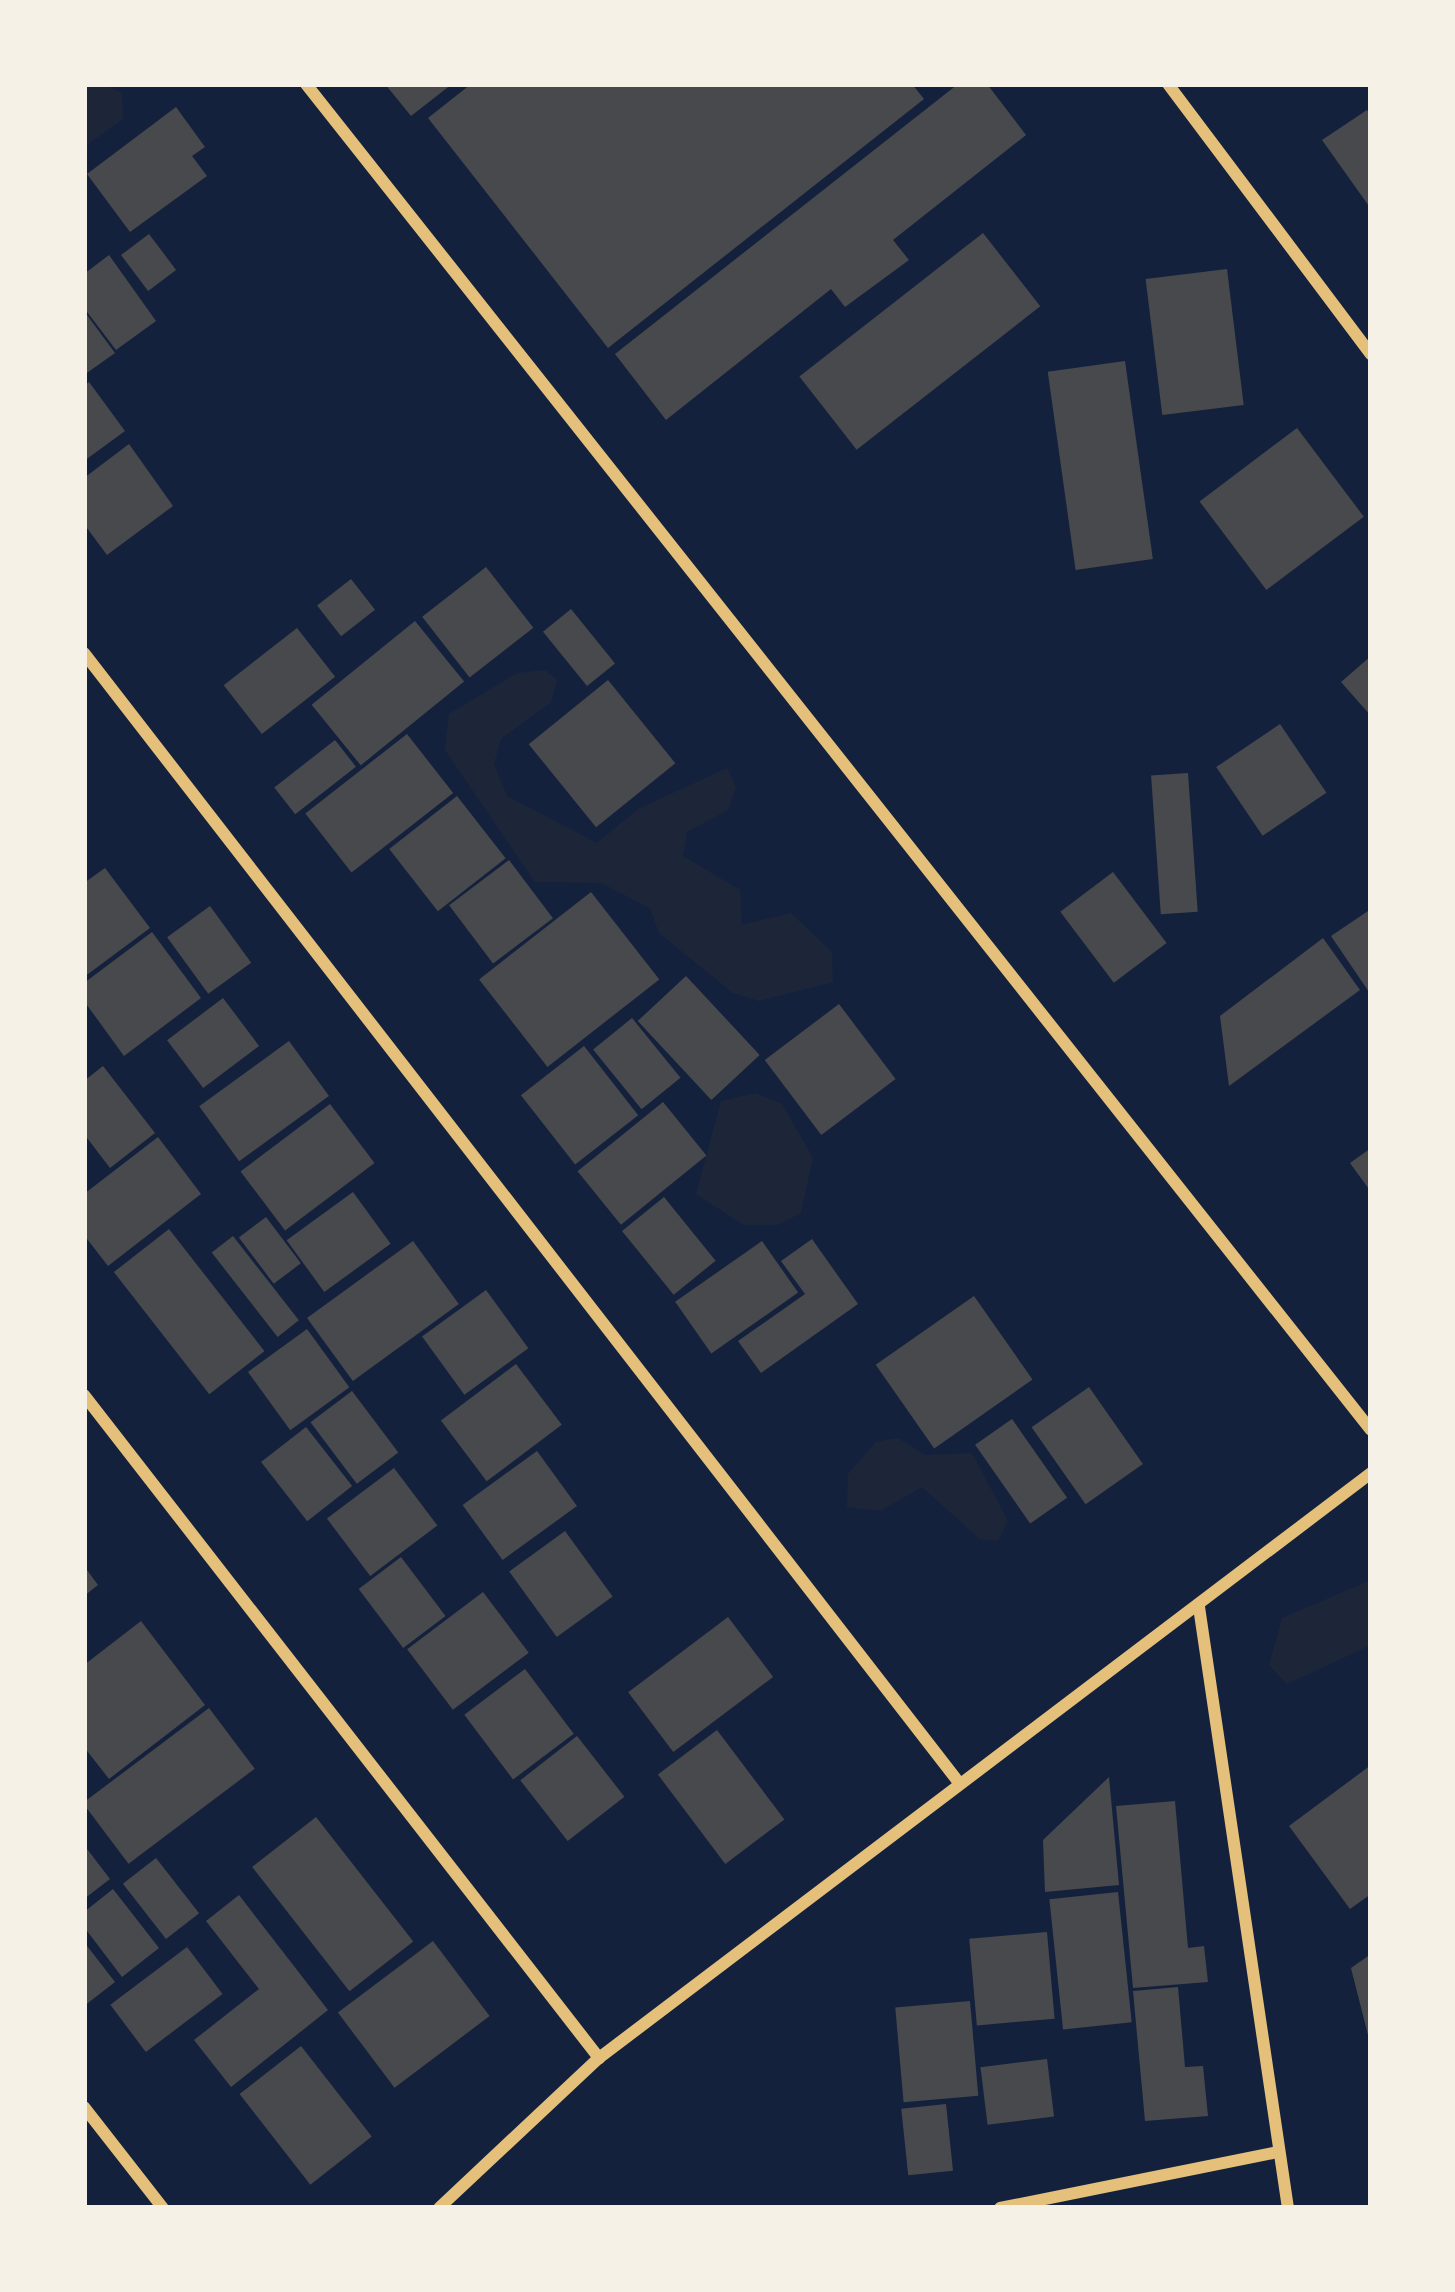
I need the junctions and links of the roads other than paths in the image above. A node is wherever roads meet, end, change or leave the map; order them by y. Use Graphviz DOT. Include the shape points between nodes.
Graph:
graph roads {
  1 [pos="307,84"];
  2 [pos="1168,84"];
  3 [pos="1371,354"];
  4 [pos="84,653"];
  5 [pos="84,1395"];
  6 [pos="1371,1430"];
  7 [pos="1371,1474"];
  8 [pos="1199,1607"];
  9 [pos="957,1780"];
  10 [pos="599,2059"];
  11 [pos="84,2107"];
  12 [pos="1272,2153"];
  13 [pos="164,2208"];
  14 [pos="439,2208"];
  15 [pos="1000,2208"];
  16 [pos="1288,2208"];
  1 -- 6 [label="street"];
  2 -- 3 [label="street"];
  4 -- 9 [label="street"];
  5 -- 10 [label="street"];
  7 -- 8 [label="street"];
  8 -- 9 [label="street"];
  8 -- 12 [label="street"];
  9 -- 10 [label="street"];
  10 -- 14 [label="street"];
  11 -- 13 [label="street"];
  12 -- 15 [label="street"];
  12 -- 16 [label="street"];
}
